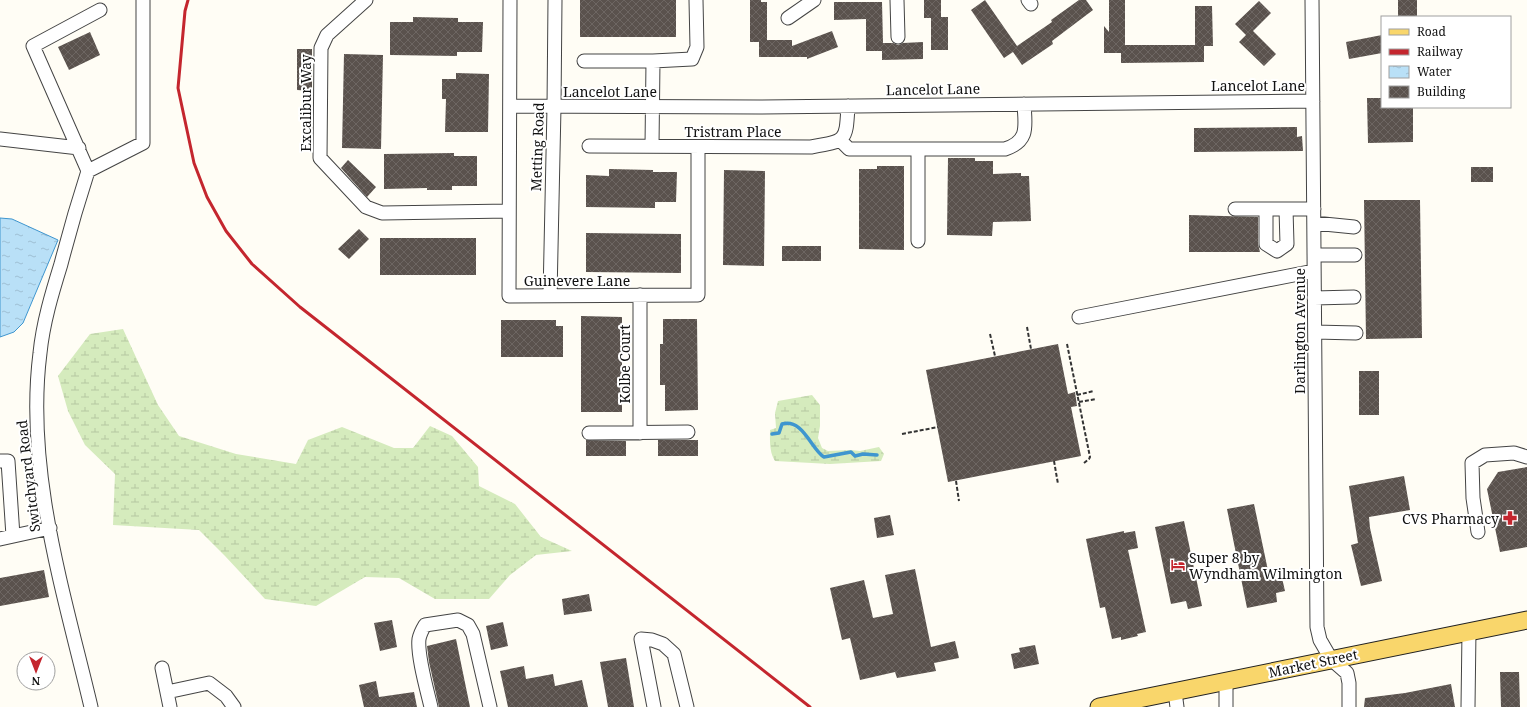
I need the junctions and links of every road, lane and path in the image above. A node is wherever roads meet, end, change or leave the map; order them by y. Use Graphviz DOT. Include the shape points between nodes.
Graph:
graph roads {
  1 [pos="143,0"];
  2 [pos="366,0"];
  3 [pos="510,0"];
  4 [pos="555,0"];
  5 [pos="696,0"];
  6 [pos="814,0"];
  7 [pos="897,0"];
  8 [pos="1312,0"];
  9 [pos="100,10"];
  10 [pos="788,18"];
  11 [pos="898,37"];
  12 [pos="584,60"];
  13 [pos="653,61"];
  14 [pos="1313,101"];
  15 [pos="1024,104"];
  16 [pos="510,106"];
  17 [pos="653,106"];
  18 [pos="848,106"];
  19 [pos="554,107"];
  20 [pos="0,139"];
  21 [pos="840,140"];
  22 [pos="589,146"];
  23 [pos="652,146"];
  24 [pos="79,148"];
  25 [pos="698,148"];
  26 [pos="918,149"];
  27 [pos="88,171"];
  28 [pos="1235,209"];
  29 [pos="1266,209"];
  30 [pos="1286,209"];
  31 [pos="1314,209"];
  32 [pos="509,212"];
  33 [pos="1314,223"];
  34 [pos="1354,227"];
  35 [pos="918,241"];
  36 [pos="1314,255"];
  37 [pos="1355,255"];
  38 [pos="1314,271"];
  39 [pos="640,295"];
  40 [pos="550,296"];
  41 [pos="1354,297"];
  42 [pos="1314,298"];
  43 [pos="1079,317"];
  44 [pos="1027,327"];
  45 [pos="1314,332"];
  46 [pos="1356,333"];
  47 [pos="990,334"];
  48 [pos="1067,344"];
  49 [pos="1031,349"];
  50 [pos="995,356"];
  51 [pos="1094,391"];
  52 [pos="1077,395"];
  53 [pos="1096,399"];
  54 [pos="1079,402"];
  55 [pos="938,427"];
  56 [pos="688,432"];
  57 [pos="589,433"];
  58 [pos="640,433"];
  59 [pos="902,434"];
  60 [pos="1527,457"];
  61 [pos="0,461"];
  62 [pos="1054,461"];
  63 [pos="1084,463"];
  64 [pos="956,481"];
  65 [pos="1058,484"];
  66 [pos="959,501"];
  67 [pos="50,528"];
  68 [pos="1478,532"];
  69 [pos="6,537"];
  70 [pos="1527,620"];
  71 [pos="1469,631"];
  72 [pos="1331,660"];
  73 [pos="162,668"];
  74 [pos="1226,681"];
  75 [pos="167,692"];
  76 [pos="1176,699"];
  77 [pos="1106,706"];
  78 [pos="91,707"];
  79 [pos="170,707"];
  80 [pos="234,707"];
  81 [pos="431,707"];
  82 [pos="490,707"];
  83 [pos="654,707"];
  84 [pos="687,707"];
  85 [pos="1226,707"];
  86 [pos="1349,707"];
  87 [pos="1468,707"];
  1 -- 27 [label="street" via="143,142"];
  2 -- 32 [label="street, Excalibur Way" via="327,35 321,48 320,158 366,207 382,213"];
  3 -- 16 [label="street, Guinevere Lane"];
  4 -- 19 [label="street, Metting Road"];
  5 -- 13 [label="street" via="697,47 692,59"];
  6 -- 10 [label="street"];
  7 -- 11 [label="street"];
  8 -- 14 [label="street, Darlington Avenue"];
  9 -- 24 [label="street" via="33,46"];
  12 -- 13 [label="street"];
  13 -- 17 [label="street"];
  14 -- 15 [label="street, Lancelot Lane"];
  14 -- 31 [label="street, Darlington Avenue"];
  15 -- 18 [label="street, Lancelot Lane"];
  15 -- 26 [label="street" via="1025,132 1014,147 1005,150"];
  16 -- 19 [label="street, Lancelot Lane"];
  16 -- 32 [label="street, Guinevere Lane"];
  17 -- 18 [label="street, Lancelot Lane"];
  17 -- 19 [label="street, Lancelot Lane"];
  17 -- 23 [label="street"];
  18 -- 21 [label="street" via="846,132"];
  19 -- 40 [label="street, Metting Road"];
  20 -- 24 [label="street"];
  21 -- 25 [label="street, Tristram Place" via="811,147"];
  21 -- 26 [label="street" via="849,149"];
  22 -- 23 [label="street, Tristram Place"];
  23 -- 25 [label="street, Tristram Place"];
  24 -- 27 [label="street"];
  25 -- 39 [label="street, Guinevere Lane" via="698,295"];
  26 -- 35 [label="street"];
  27 -- 67 [label="street, Switchyard Road" via="49,303 41,341 36,396 37,431"];
  28 -- 29 [label="street"];
  29 -- 30 [label="street"];
  29 -- 30 [label="street" via="1266,244 1277,251 1287,244"];
  30 -- 31 [label="street"];
  31 -- 33 [label="street, Darlington Avenue"];
  32 -- 40 [label="street, Guinevere Lane" via="509,296"];
  33 -- 34 [label="street"];
  33 -- 36 [label="street, Darlington Avenue"];
  36 -- 37 [label="street"];
  36 -- 38 [label="street, Darlington Avenue"];
  38 -- 42 [label="street, Darlington Avenue"];
  38 -- 43 [label="street"];
  39 -- 40 [label="street, Guinevere Lane"];
  39 -- 58 [label="street, Kolbe Court"];
  41 -- 42 [label="street"];
  42 -- 45 [label="street, Darlington Avenue"];
  44 -- 49 [label="path"];
  45 -- 46 [label="street"];
  45 -- 72 [label="street, Darlington Avenue" via="1317,627 1320,640"];
  47 -- 50 [label="path"];
  48 -- 52 [label="path"];
  51 -- 52 [label="path"];
  52 -- 54 [label="path"];
  53 -- 54 [label="path"];
  54 -- 63 [label="path" via="1090,457"];
  55 -- 59 [label="path"];
  56 -- 58 [label="street"];
  57 -- 58 [label="street"];
  60 -- 68 [label="street" via="1514,454 1485,456 1472,463 1473,498"];
  61 -- 69 [label="street" via="8,461"];
  62 -- 65 [label="path"];
  64 -- 66 [label="path"];
  67 -- 69 [label="street"];
  67 -- 78 [label="street, Switchyard Road"];
  70 -- 71 [label="main road, Market Street"];
  71 -- 72 [label="main road, Market Street"];
  71 -- 87 [label="street"];
  72 -- 74 [label="main road, Market Street"];
  72 -- 86 [label="street" via="1347,673"];
  73 -- 75 [label="street"];
  74 -- 76 [label="main road, Market Street"];
  74 -- 85 [label="street"];
  75 -- 79 [label="street"];
  75 -- 80 [label="street" via="209,683 226,696"];
  76 -- 77 [label="main road, Market Street"];
  81 -- 82 [label="street" via="420,652 421,632 425,625 458,620 468,625 473,634"];
  83 -- 84 [label="street" via="641,640 663,644 674,654"];
}
